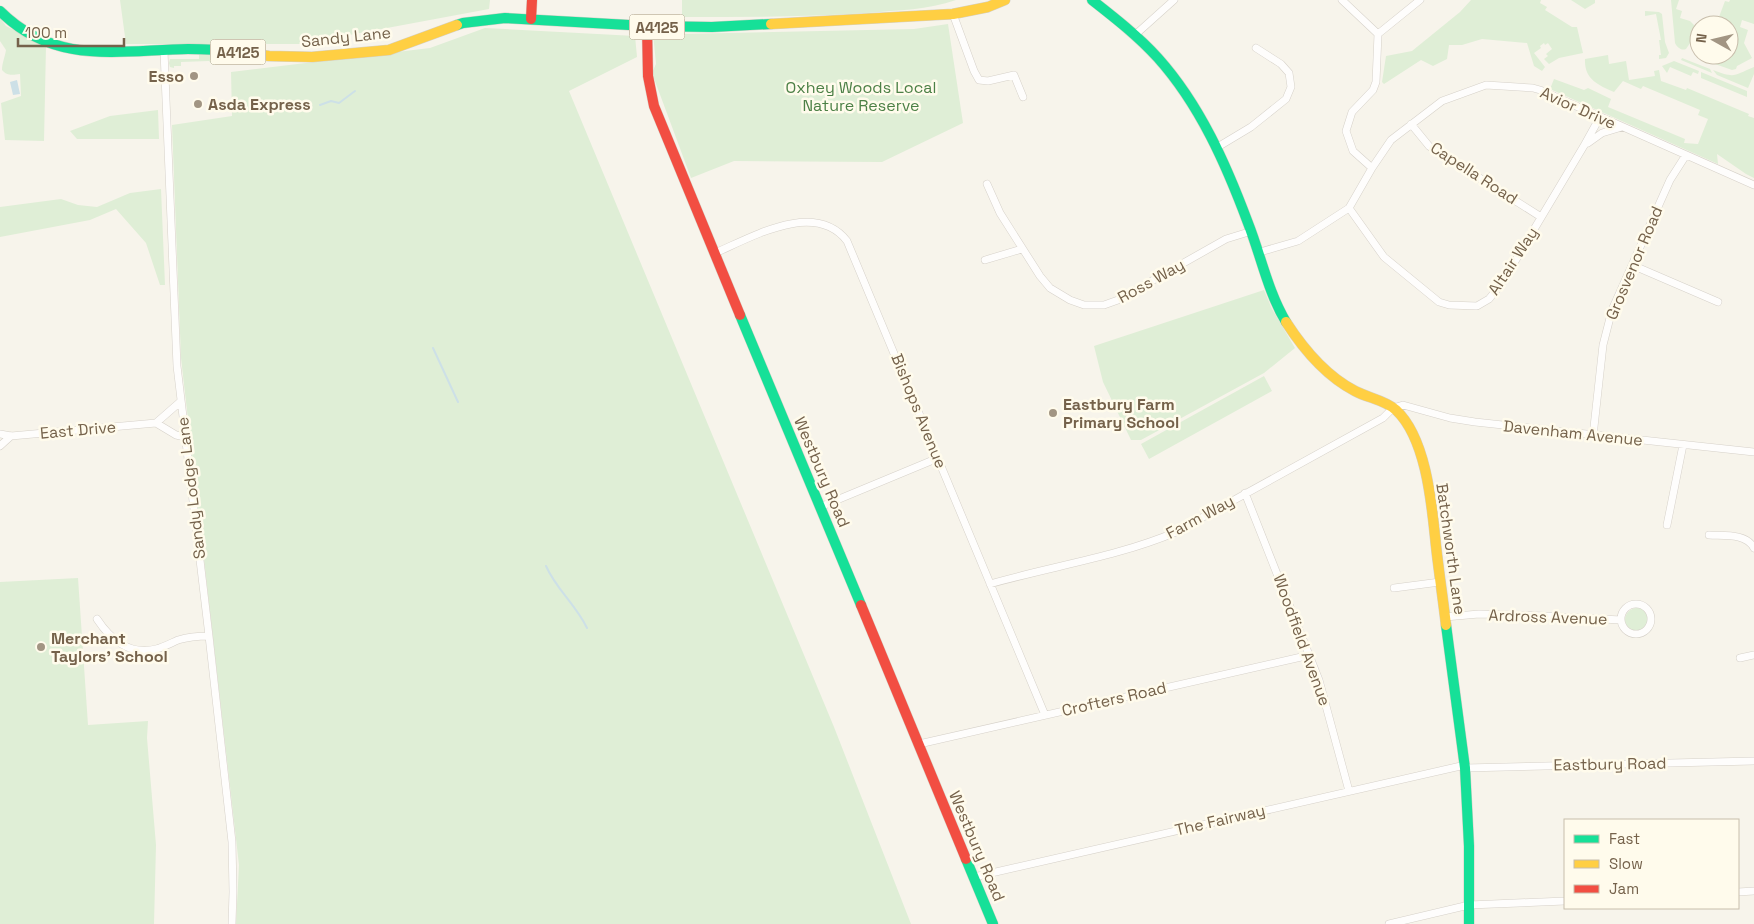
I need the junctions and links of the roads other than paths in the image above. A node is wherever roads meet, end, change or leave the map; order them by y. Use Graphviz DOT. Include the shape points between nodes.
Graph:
graph roads {
  1 [pos="532,0"];
  2 [pos="1005,0"];
  3 [pos="1092,0"];
  4 [pos="1174,0"];
  5 [pos="1342,0"];
  6 [pos="1420,0"];
  7 [pos="0,10"];
  8 [pos="953,14"];
  9 [pos="530,19"];
  10 [pos="647,26"];
  11 [pos="1378,34"];
  12 [pos="1135,35"];
  13 [pos="1256,48"];
  14 [pos="164,51"];
  15 [pos="1023,98"];
  16 [pos="1600,117"];
  17 [pos="1411,124"];
  18 [pos="1622,128"];
  19 [pos="1585,144"];
  20 [pos="1216,148"];
  21 [pos="1686,155"];
  22 [pos="1372,168"];
  23 [pos="987,184"];
  24 [pos="1754,185"];
  25 [pos="1349,208"];
  26 [pos="1541,217"];
  27 [pos="1252,231"];
  28 [pos="1022,249"];
  29 [pos="1260,252"];
  30 [pos="714,253"];
  31 [pos="984,260"];
  32 [pos="1632,265"];
  33 [pos="1718,302"];
  34 [pos="180,402"];
  35 [pos="1394,408"];
  36 [pos="156,423"];
  37 [pos="0,434"];
  38 [pos="11,436"];
  39 [pos="1593,436"];
  40 [pos="185,437"];
  41 [pos="1684,445"];
  42 [pos="0,446"];
  43 [pos="1754,452"];
  44 [pos="938,458"];
  45 [pos="1245,493"];
  46 [pos="820,507"];
  47 [pos="1667,525"];
  48 [pos="1709,535"];
  49 [pos="1754,548"];
  50 [pos="1440,582"];
  51 [pos="990,584"];
  52 [pos="1394,588"];
  53 [pos="1445,617"];
  54 [pos="97,619"];
  55 [pos="1621,620"];
  56 [pos="209,636"];
  57 [pos="1310,655"];
  58 [pos="1754,655"];
  59 [pos="1740,658"];
  60 [pos="1044,715"];
  61 [pos="919,744"];
  62 [pos="1754,761"];
  63 [pos="1465,767"];
  64 [pos="1349,791"];
  65 [pos="974,878"];
  66 [pos="1754,891"];
  67 [pos="1739,892"];
  68 [pos="1564,902"];
  69 [pos="1469,905"];
  70 [pos="232,924"];
  71 [pos="993,924"];
  72 [pos="1389,924"];
  73 [pos="1469,924"];
  1 -- 9 [label="street"];
  2 -- 8 [label="street, Sandy Lane / A4125"];
  3 -- 12 [label="street, Batchworth Lane"];
  4 -- 12 [label="street"];
  5 -- 11 [label="street"];
  6 -- 11 [label="street"];
  7 -- 14 [label="street, A4125" via="28,34 62,47 98,53"];
  8 -- 10 [label="street, Sandy Lane / A4125" via="712,27"];
  8 -- 15 [label="street" via="979,80 1014,75"];
  9 -- 10 [label="street, Sandy Lane / A4125"];
  9 -- 14 [label="street, Sandy Lane / A4125" via="463,23 389,50 312,57 189,49"];
  10 -- 30 [label="street, Westbury Road" via="648,87"];
  11 -- 22 [label="street" via="1376,82 1373,90 1352,112 1346,131 1353,151"];
  12 -- 20 [label="street, Batchworth Lane" via="1170,72"];
  13 -- 20 [label="street" via="1286,69 1291,78 1290,92 1279,106"];
  14 -- 34 [label="street, Sandy Lodge Lane"];
  16 -- 17 [label="street, Avior Drive" via="1533,88 1486,85 1442,101"];
  16 -- 18 [label="street, Avior Drive"];
  16 -- 19 [label="street, Altair Way"];
  17 -- 22 [label="street, Avior Drive" via="1392,140"];
  17 -- 26 [label="street, Capella Road" via="1429,146"];
  18 -- 19 [label="street" via="1602,133"];
  18 -- 21 [label="street, Avior Drive"];
  19 -- 26 [label="street, Altair Way"];
  20 -- 27 [label="street, Batchworth Lane"];
  21 -- 24 [label="street, Avior Drive"];
  21 -- 32 [label="street, Grosvenor Road" via="1670,180"];
  22 -- 25 [label="street, Avior Drive"];
  23 -- 28 [label="street, Ross Way"];
  25 -- 26 [label="street, Altair Way" via="1390,262 1439,302 1465,307 1482,305 1496,291"];
  25 -- 29 [label="street, Avior Drive" via="1298,241"];
  27 -- 28 [label="street, Ross Way" via="1226,239 1126,296 1096,305 1078,304 1050,288"];
  27 -- 29 [label="street, Batchworth Lane"];
  28 -- 31 [label="street"];
  29 -- 35 [label="street, Batchworth Lane" via="1277,304 1305,348 1349,388"];
  30 -- 44 [label="street, Bishops Avenue" via="790,223 814,223 838,231 851,247"];
  30 -- 46 [label="street, Westbury Road"];
  32 -- 33 [label="street"];
  32 -- 39 [label="street, Grosvenor Road" via="1607,326"];
  34 -- 36 [label="street"];
  34 -- 40 [label="street, Sandy Lodge Lane"];
  35 -- 39 [label="street, Davenham Avenue" via="1403,405 1450,418"];
  35 -- 45 [label="street, Farm Way" via="1383,418"];
  35 -- 50 [label="street, Batchworth Lane" via="1414,436 1429,488"];
  36 -- 38 [label="street, East Drive"];
  36 -- 40 [label="street"];
  37 -- 38 [label="street, East Drive"];
  38 -- 42 [label="street"];
  39 -- 41 [label="street, Davenham Avenue"];
  40 -- 56 [label="street, Sandy Lodge Lane"];
  41 -- 43 [label="street, Davenham Avenue"];
  41 -- 47 [label="street"];
  44 -- 46 [label="street"];
  44 -- 51 [label="street, Bishops Avenue"];
  45 -- 51 [label="street, Farm Way" via="1158,540"];
  45 -- 57 [label="street, Woodfield Avenue"];
  46 -- 61 [label="street, Westbury Road"];
  48 -- 49 [label="street" via="1743,538"];
  50 -- 52 [label="street"];
  50 -- 53 [label="street, Batchworth Lane"];
  51 -- 60 [label="street, Bishops Avenue"];
  53 -- 55 [label="street, Ardross Avenue" via="1498,615"];
  53 -- 63 [label="street, Batchworth Lane"];
  54 -- 56 [label="street" via="116,642 138,650 154,650 190,637"];
  55 -- 55 [label="street, Ardross Avenue" via="1626,608 1632,604 1645,607 1652,619 1648,629 1637,634 1626,631"];
  56 -- 70 [label="street, Sandy Lodge Lane" via="232,842"];
  57 -- 60 [label="street, Crofters Road"];
  57 -- 64 [label="street, Woodfield Avenue"];
  58 -- 59 [label="street"];
  60 -- 61 [label="street, Crofters Road"];
  61 -- 65 [label="street, Westbury Road"];
  62 -- 63 [label="street, Eastbury Road"];
  63 -- 64 [label="street, The Fairway"];
  63 -- 69 [label="street, Batchworth Lane"];
  64 -- 65 [label="street, The Fairway"];
  65 -- 71 [label="street, Westbury Road"];
  66 -- 67 [label="street"];
  68 -- 69 [label="street"];
  69 -- 72 [label="street"];
  69 -- 73 [label="street, Batchworth Lane"];
}
